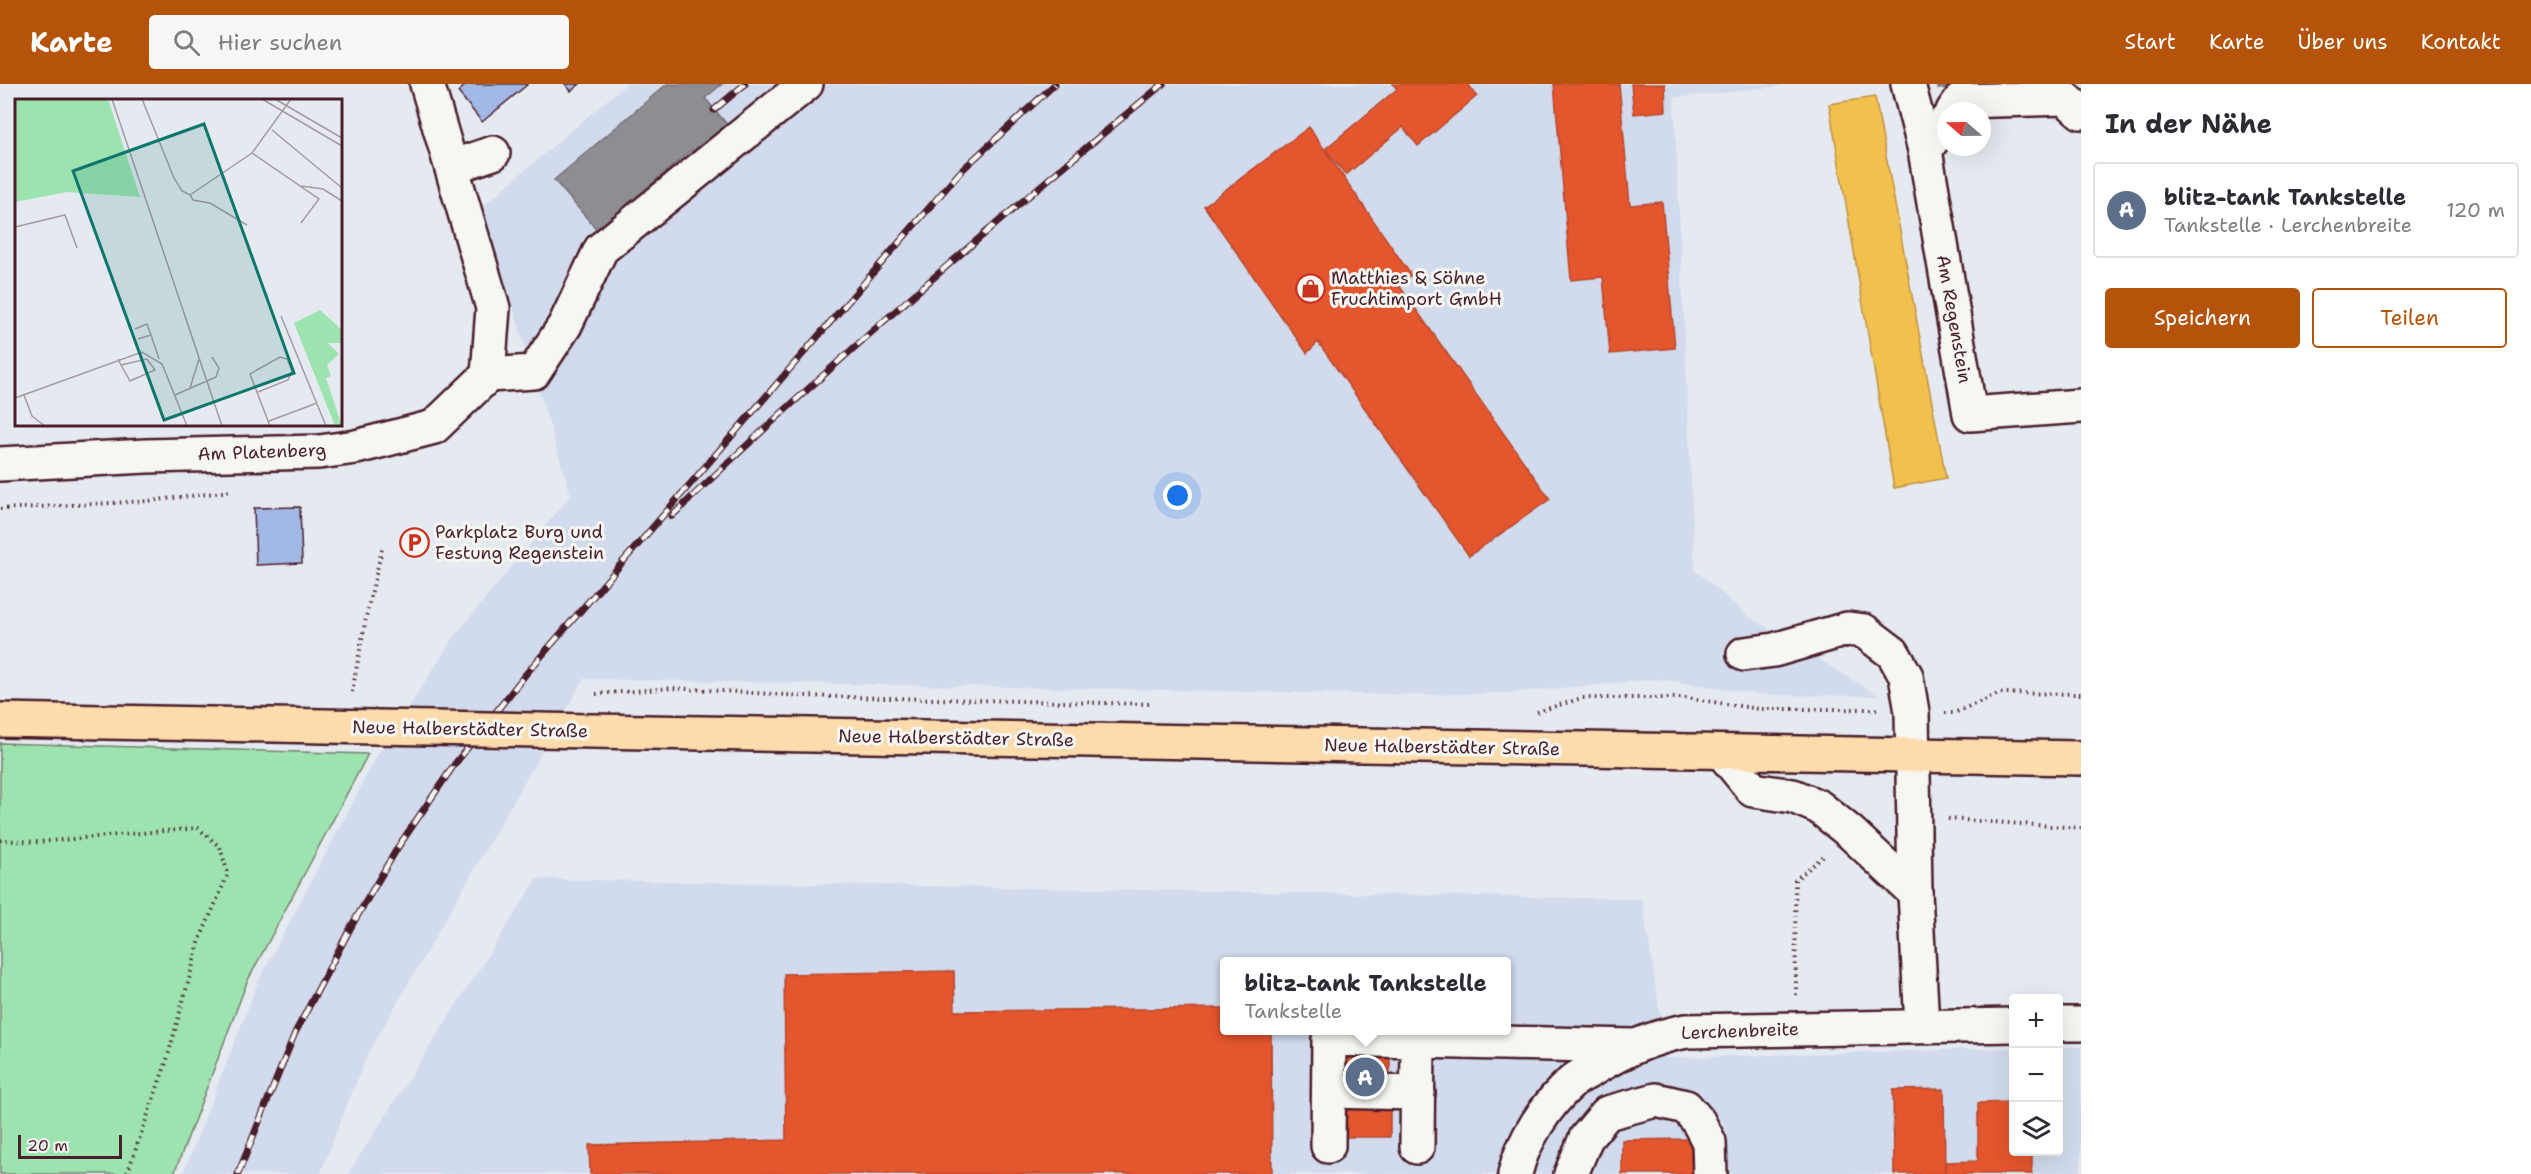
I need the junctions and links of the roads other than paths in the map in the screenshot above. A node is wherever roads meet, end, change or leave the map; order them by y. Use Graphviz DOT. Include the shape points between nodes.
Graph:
graph roads {
  1 [pos="428,84"];
  2 [pos="806,84"];
  3 [pos="1908,84"];
  4 [pos="1959,102"];
  5 [pos="2081,112"];
  6 [pos="1937,133"];
  7 [pos="1925,150"];
  8 [pos="493,153"];
  9 [pos="452,167"];
  10 [pos="488,375"];
  11 [pos="2081,406"];
  12 [pos="0,464"];
  13 [pos="1744,654"];
  14 [pos="0,720"];
  15 [pos="1722,752"];
  16 [pos="1913,756"];
  17 [pos="2081,758"];
  18 [pos="1915,892"];
  19 [pos="2063,1024"];
  20 [pos="2081,1024"];
  21 [pos="2009,1025"];
  22 [pos="1922,1026"];
  23 [pos="1418,1041"];
  24 [pos="1634,1046"];
  25 [pos="1329,1091"];
  26 [pos="1418,1093"];
  27 [pos="1328,1146"];
  28 [pos="1417,1147"];
  29 [pos="1572,1170"];
  30 [pos="1515,1174"];
  31 [pos="1710,1174"];
  1 -- 9 [label="street"];
  2 -- 10 [label="street" via="601,249 565,325 534,372"];
  3 -- 7 [label="street"];
  4 -- 5 [label="street" via="2065,98"];
  6 -- 7 [label="street"];
  7 -- 11 [label="street, Am Regenstein" via="1970,414"];
  8 -- 9 [label="street"];
  9 -- 10 [label="street" via="493,308"];
  10 -- 12 [label="street, Am Platenberg" via="434,427 356,447 320,452"];
  13 -- 16 [label="street" via="1774,650 1847,629 1864,631 1893,653 1906,676"];
  14 -- 15 [label="main road, Neue Halberstädter Straße, bridge"];
  15 -- 16 [label="main road, Neue Halberstädter Straße"];
  15 -- 18 [label="street" via="1753,790 1793,796 1819,807"];
  16 -- 17 [label="main road, Neue Halberstädter Straße"];
  16 -- 18 [label="street"];
  18 -- 22 [label="street"];
  19 -- 20 [label="street"];
  21 -- 22 [label="street, Lerchenbreite"];
  22 -- 24 [label="street, Lerchenbreite" via="1686,1031"];
  23 -- 24 [label="street"];
  23 -- 25 [label="street" via="1329,1039"];
  23 -- 26 [label="street"];
  24 -- 30 [label="street, Lerchenbreite" via="1573,1081 1541,1117 1519,1154"];
  25 -- 26 [label="street"];
  25 -- 27 [label="street"];
  26 -- 28 [label="street"];
  29 -- 31 [label="street" via="1586,1138 1607,1113 1656,1100 1686,1107 1698,1121 1709,1142"];
}
